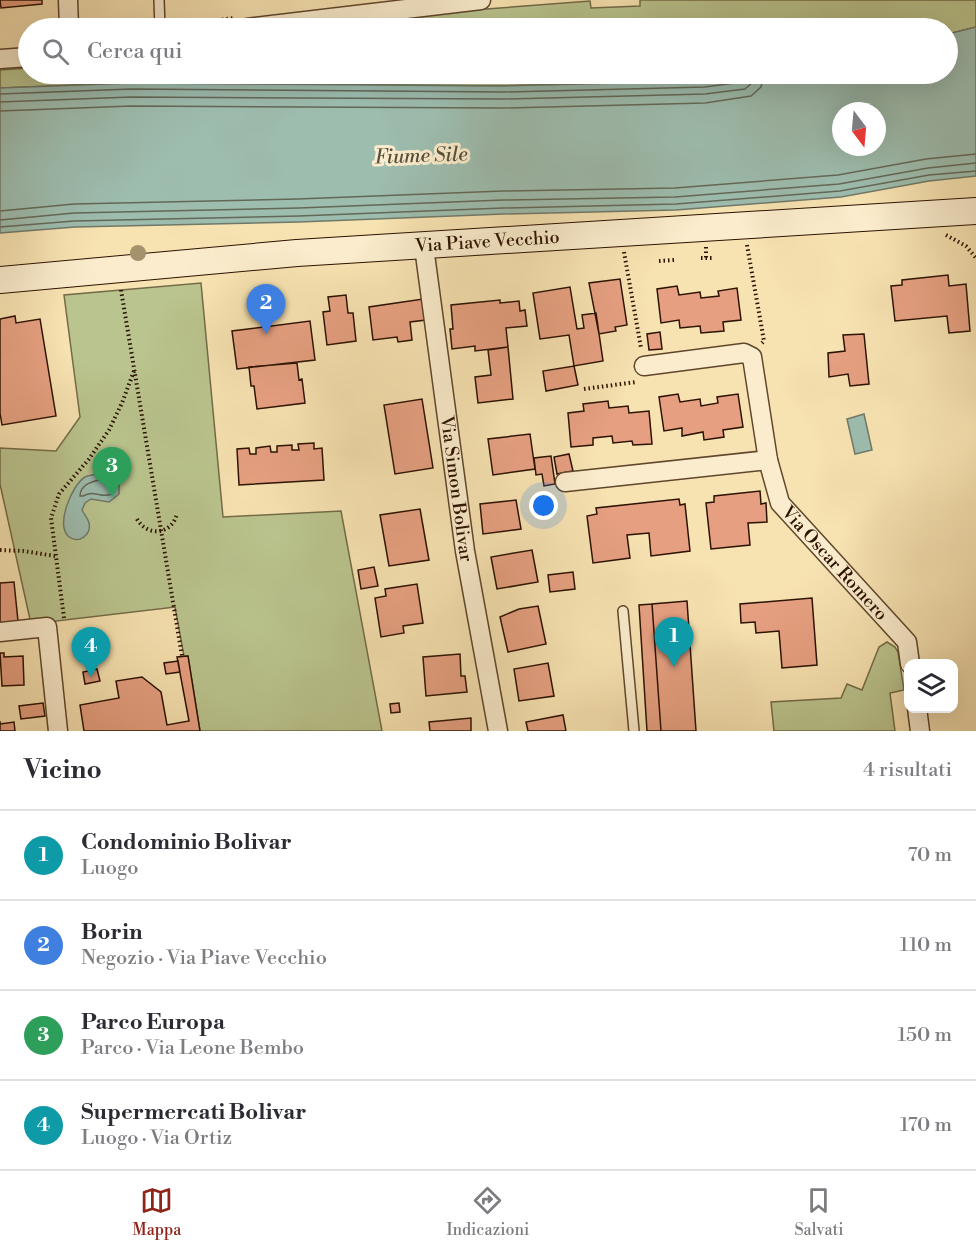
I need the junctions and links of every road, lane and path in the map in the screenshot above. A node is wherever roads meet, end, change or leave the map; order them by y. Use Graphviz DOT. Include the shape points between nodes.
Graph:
graph roads {
  1 [pos="68,0"];
  2 [pos="159,0"];
  3 [pos="481,0"];
  4 [pos="384,5"];
  5 [pos="69,18"];
  6 [pos="160,18"];
  7 [pos="307,18"];
  8 [pos="18,58"];
  9 [pos="0,59"];
  10 [pos="976,211"];
  11 [pos="746,241"];
  12 [pos="424,247"];
  13 [pos="701,258"];
  14 [pos="712,258"];
  15 [pos="674,260"];
  16 [pos="626,261"];
  17 [pos="659,261"];
  18 [pos="0,280"];
  19 [pos="120,284"];
  20 [pos="752,357"];
  21 [pos="644,366"];
  22 [pos="134,370"];
  23 [pos="584,389"];
  24 [pos="768,460"];
  25 [pos="565,482"];
  26 [pos="177,513"];
  27 [pos="137,519"];
  28 [pos="159,532"];
  29 [pos="0,550"];
  30 [pos="55,556"];
  31 [pos="623,612"];
  32 [pos="47,627"];
  33 [pos="0,632"];
  34 [pos="182,657"];
  35 [pos="909,659"];
  36 [pos="918,713"];
  37 [pos="58,731"];
  38 [pos="498,731"];
  39 [pos="634,731"];
  40 [pos="920,731"];
  1 -- 5 [label="street"];
  2 -- 6 [label="lane"];
  3 -- 4 [label="street"];
  4 -- 7 [label="street"];
  8 -- 9 [label="street"];
  10 -- 12 [label="street, Via Piave Vecchio"];
  11 -- 20 [label="path" via="764,341"];
  12 -- 18 [label="street, Via Piave Vecchio"];
  12 -- 38 [label="street, Via Simon Bolivar" via="465,551"];
  13 -- 14 [label="path"];
  15 -- 17 [label="path"];
  16 -- 21 [label="path"];
  19 -- 22 [label="path"];
  20 -- 21 [label="street" via="744,353"];
  20 -- 24 [label="street, Via Oscar Romero"];
  21 -- 23 [label="path" via="647,380"];
  22 -- 28 [label="path"];
  22 -- 30 [label="path" via="109,430 59,494 51,518"];
  24 -- 25 [label="street"];
  24 -- 35 [label="street, Via Oscar Romero" via="780,503 907,642"];
  26 -- 28 [label="path" via="172,525"];
  27 -- 28 [label="path" via="145,528"];
  28 -- 34 [label="path"];
  29 -- 30 [label="path"];
  30 -- 32 [label="path" via="65,625"];
  31 -- 39 [label="lane"];
  32 -- 33 [label="street"];
  32 -- 37 [label="street"];
  36 -- 40 [label="street"];
}
